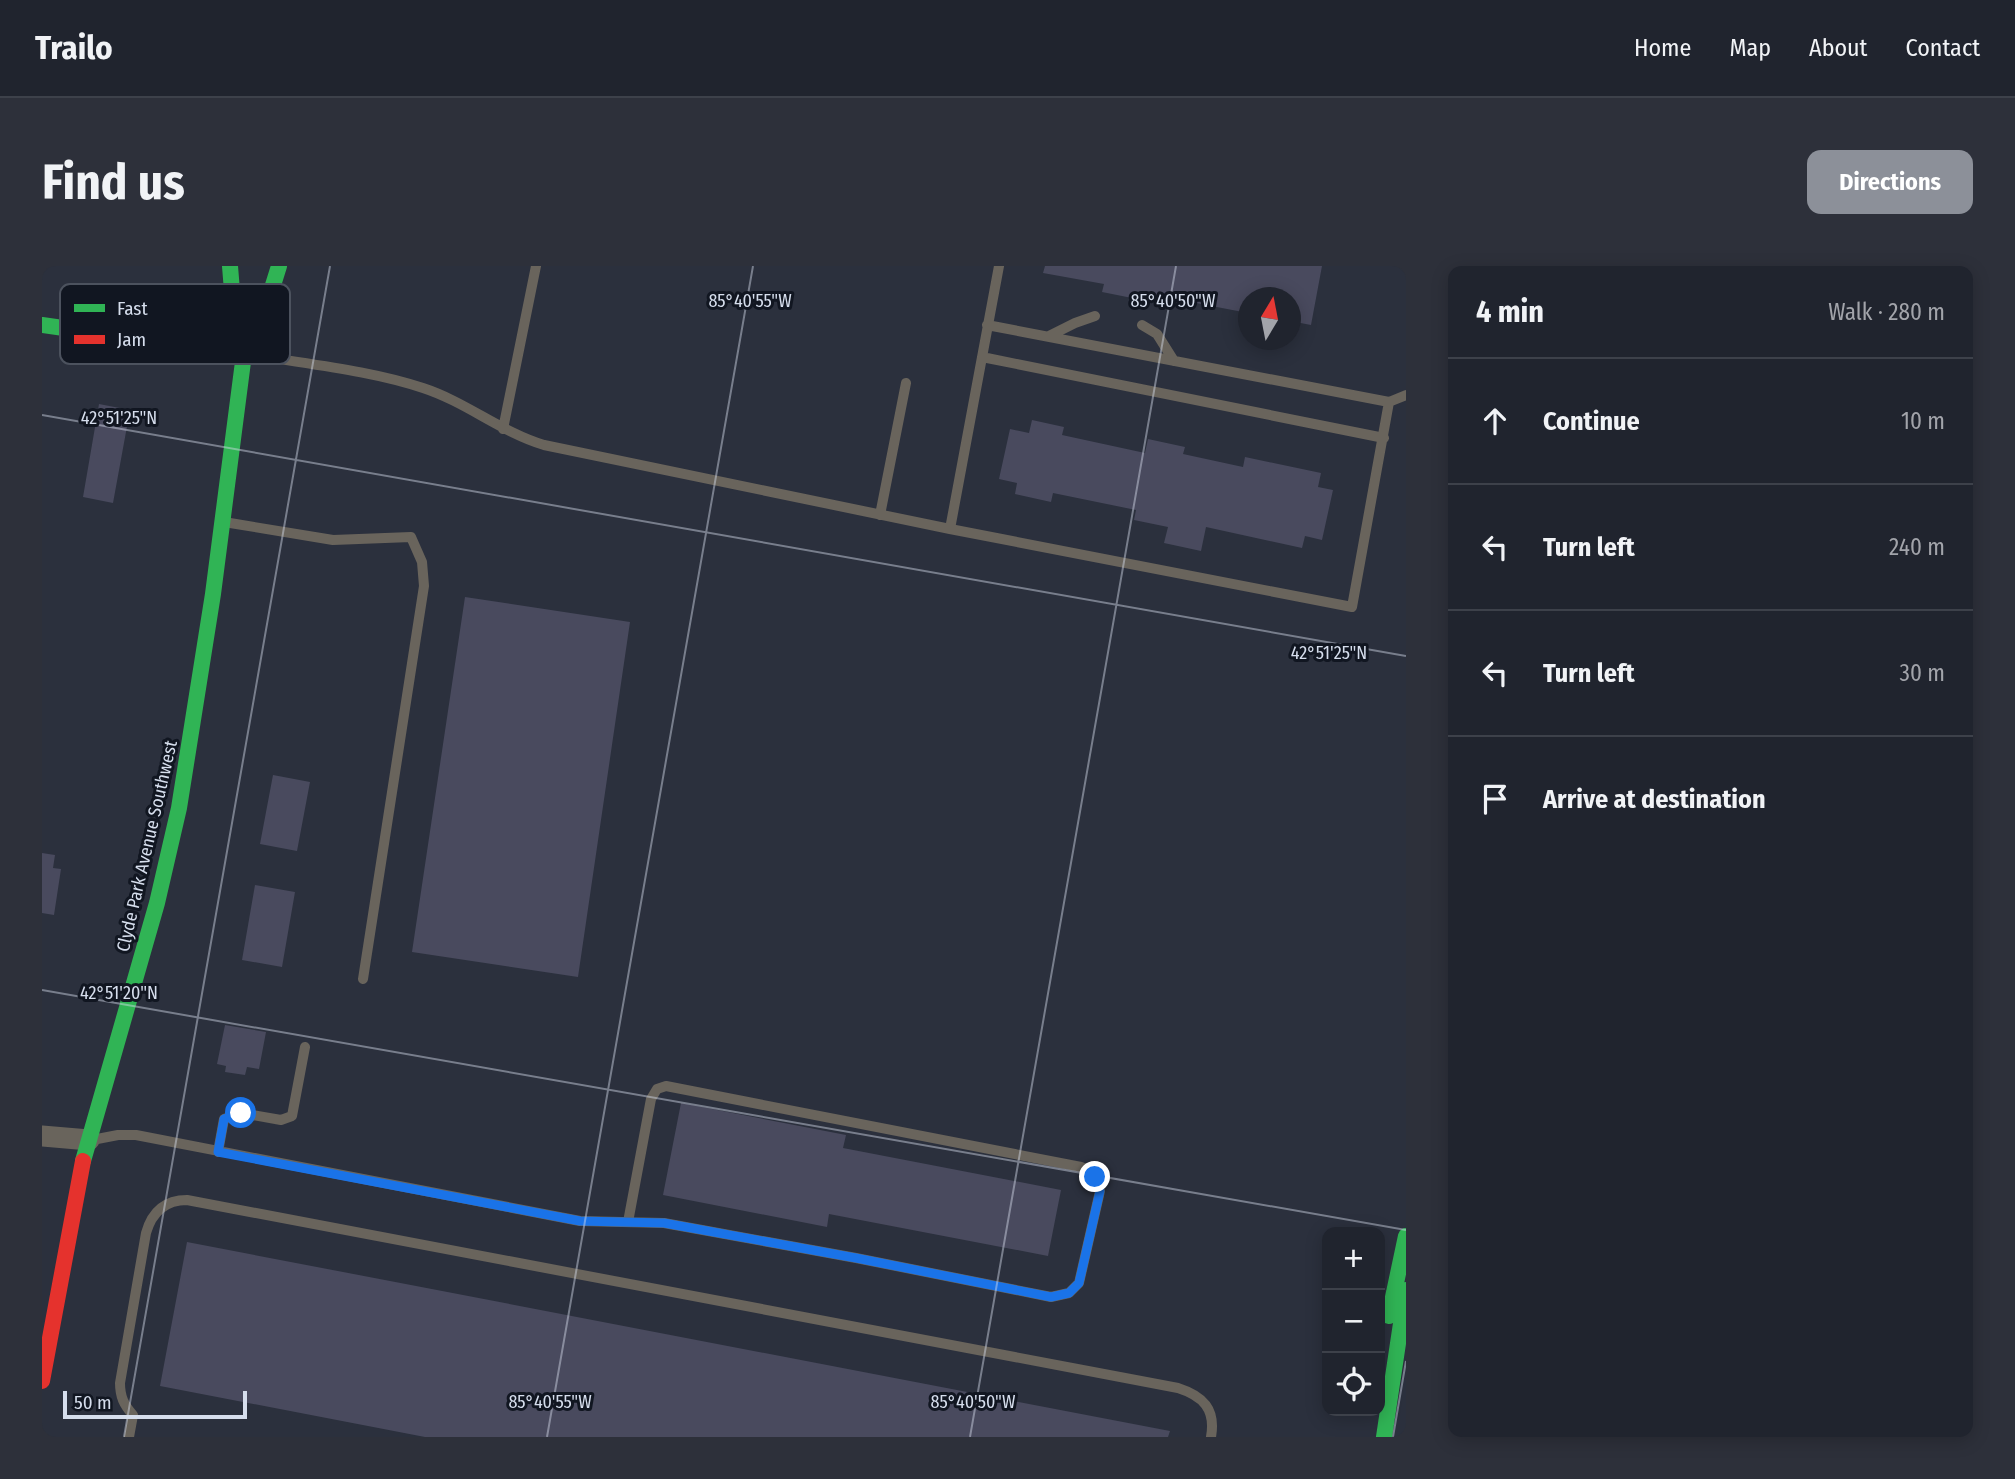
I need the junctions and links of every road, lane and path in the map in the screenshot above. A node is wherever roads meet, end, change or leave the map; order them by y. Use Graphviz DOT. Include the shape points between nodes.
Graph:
graph roads {
  1 [pos="230,266"];
  2 [pos="279,266"];
  3 [pos="536,266"];
  4 [pos="999,266"];
  5 [pos="231,284"];
  6 [pos="273,284"];
  7 [pos="1096,316"];
  8 [pos="42,324"];
  9 [pos="987,324"];
  10 [pos="1142,325"];
  11 [pos="60,327"];
  12 [pos="1049,336"];
  13 [pos="982,357"];
  14 [pos="1174,361"];
  15 [pos="290,362"];
  16 [pos="243,364"];
  17 [pos="906,383"];
  18 [pos="1406,395"];
  19 [pos="1389,402"];
  20 [pos="503,429"];
  21 [pos="1384,438"];
  22 [pos="880,515"];
  23 [pos="222,522"];
  24 [pos="950,529"];
  25 [pos="363,979"];
  26 [pos="305,1047"];
  27 [pos="42,1136"];
  28 [pos="89,1140"];
  29 [pos="218,1152"];
  30 [pos="628,1222"];
  31 [pos="1406,1236"];
  32 [pos="1406,1290"];
  33 [pos="45,1342"];
  34 [pos="1381,1353"];
  35 [pos="42,1381"];
  36 [pos="129,1437"];
  37 [pos="1211,1437"];
  38 [pos="1384,1437"];
  1 -- 5 [label="main road, Clyde Park Avenue Southwest"];
  2 -- 6 [label="main road, Clyde Park Avenue Southwest"];
  3 -- 20 [label="lane"];
  4 -- 9 [label="lane"];
  7 -- 12 [label="lane"];
  8 -- 11 [label="main road"];
  9 -- 12 [label="lane"];
  9 -- 13 [label="lane"];
  10 -- 14 [label="lane" via="1157,334"];
  12 -- 14 [label="lane"];
  13 -- 21 [label="lane"];
  13 -- 24 [label="lane"];
  14 -- 19 [label="lane"];
  15 -- 20 [label="lane" via="408,383 445,397"];
  16 -- 23 [label="main road, Clyde Park Avenue Southwest"];
  17 -- 22 [label="lane"];
  18 -- 19 [label="lane"];
  19 -- 21 [label="lane"];
  20 -- 22 [label="lane" via="544,445"];
  21 -- 24 [label="lane" via="1352,607"];
  22 -- 24 [label="lane"];
  23 -- 25 [label="lane" via="332,540 411,537 422,562 424,586"];
  23 -- 28 [label="main road, Clyde Park Avenue Southwest" via="179,808 157,903"];
  26 -- 29 [label="lane" via="292,1116 281,1120 241,1113 224,1119"];
  27 -- 28 [label="street"];
  28 -- 29 [label="lane" via="136,1135"];
  28 -- 33 [label="main road, Clyde Park Avenue Southwest"];
  29 -- 30 [label="lane" via="580,1221"];
  30 -- 30 [label="lane" via="664,1223 1051,1297 1069,1293 1079,1283 1100,1191 1095,1177 1082,1167 666,1086 657,1089 651,1099"];
  31 -- 34 [label="main road"];
  32 -- 38 [label="main road"];
  33 -- 35 [label="main road, Clyde Park Avenue Southwest"];
  36 -- 37 [label="lane" via="133,1415 121,1397 120,1383 146,1233 150,1220 167,1203 187,1200 1178,1388 1206,1404 1213,1420"];
}
